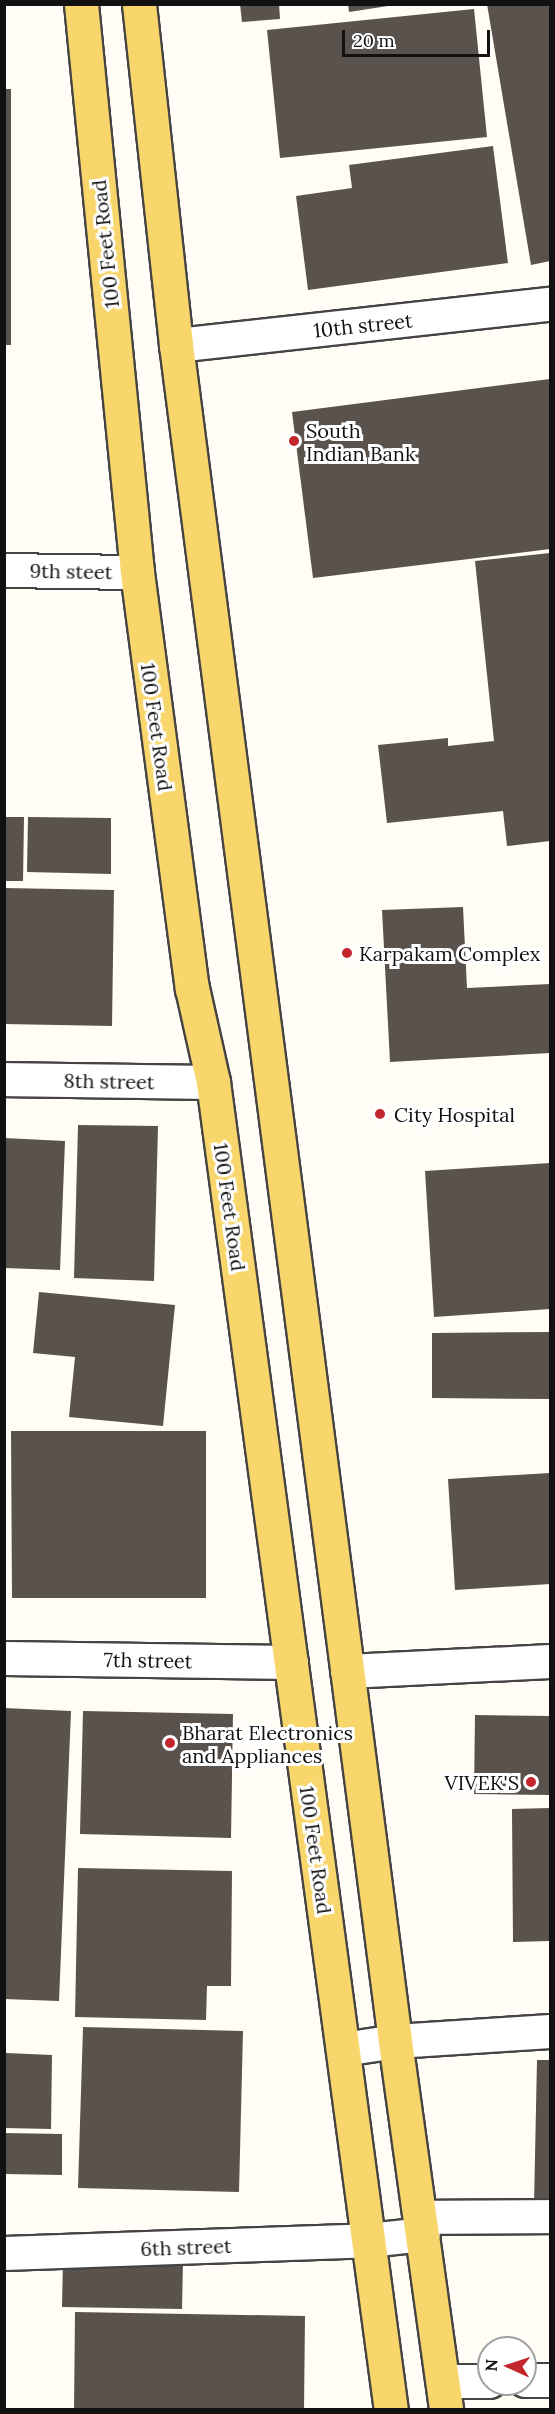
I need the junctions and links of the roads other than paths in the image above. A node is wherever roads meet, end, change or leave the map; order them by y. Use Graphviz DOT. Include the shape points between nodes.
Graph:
graph roads {
  1 [pos="81,4"];
  2 [pos="139,4"];
  3 [pos="550,304"];
  4 [pos="176,345"];
  5 [pos="4,570"];
  6 [pos="137,572"];
  7 [pos="4,1079"];
  8 [pos="213,1082"];
  9 [pos="4,1658"];
  10 [pos="550,1660"];
  11 [pos="291,1662"];
  12 [pos="347,1671"];
  13 [pos="550,2031"];
  14 [pos="395,2041"];
  15 [pos="343,2049"];
  16 [pos="550,2216"];
  17 [pos="422,2226"];
  18 [pos="368,2240"];
  19 [pos="4,2253"];
  20 [pos="477,2384"];
  21 [pos="445,2395"];
  22 [pos="392,2409"];
  1 -- 6 [label="main road, 100 Feet Road"];
  2 -- 4 [label="main road"];
  3 -- 4 [label="street, 10th street"];
  4 -- 12 [label="main road"];
  5 -- 6 [label="street, 9th steet"];
  6 -- 8 [label="main road, 100 Feet Road" via="192,988"];
  7 -- 8 [label="street, 8th street"];
  8 -- 11 [label="main road, 100 Feet Road"];
  9 -- 11 [label="street, 7th street"];
  10 -- 12 [label="street"];
  11 -- 15 [label="main road, 100 Feet Road"];
  12 -- 14 [label="main road"];
  13 -- 14 [label="street"];
  14 -- 15 [label="street"];
  14 -- 17 [label="main road"];
  15 -- 18 [label="main road, 100 Feet Road"];
  16 -- 17 [label="street, 6th street"];
  17 -- 18 [label="street, 6th street"];
  17 -- 21 [label="main road"];
  18 -- 19 [label="street, 6th street"];
  18 -- 22 [label="main road, 100 Feet Road"];
  20 -- 21 [label="street"];
}
